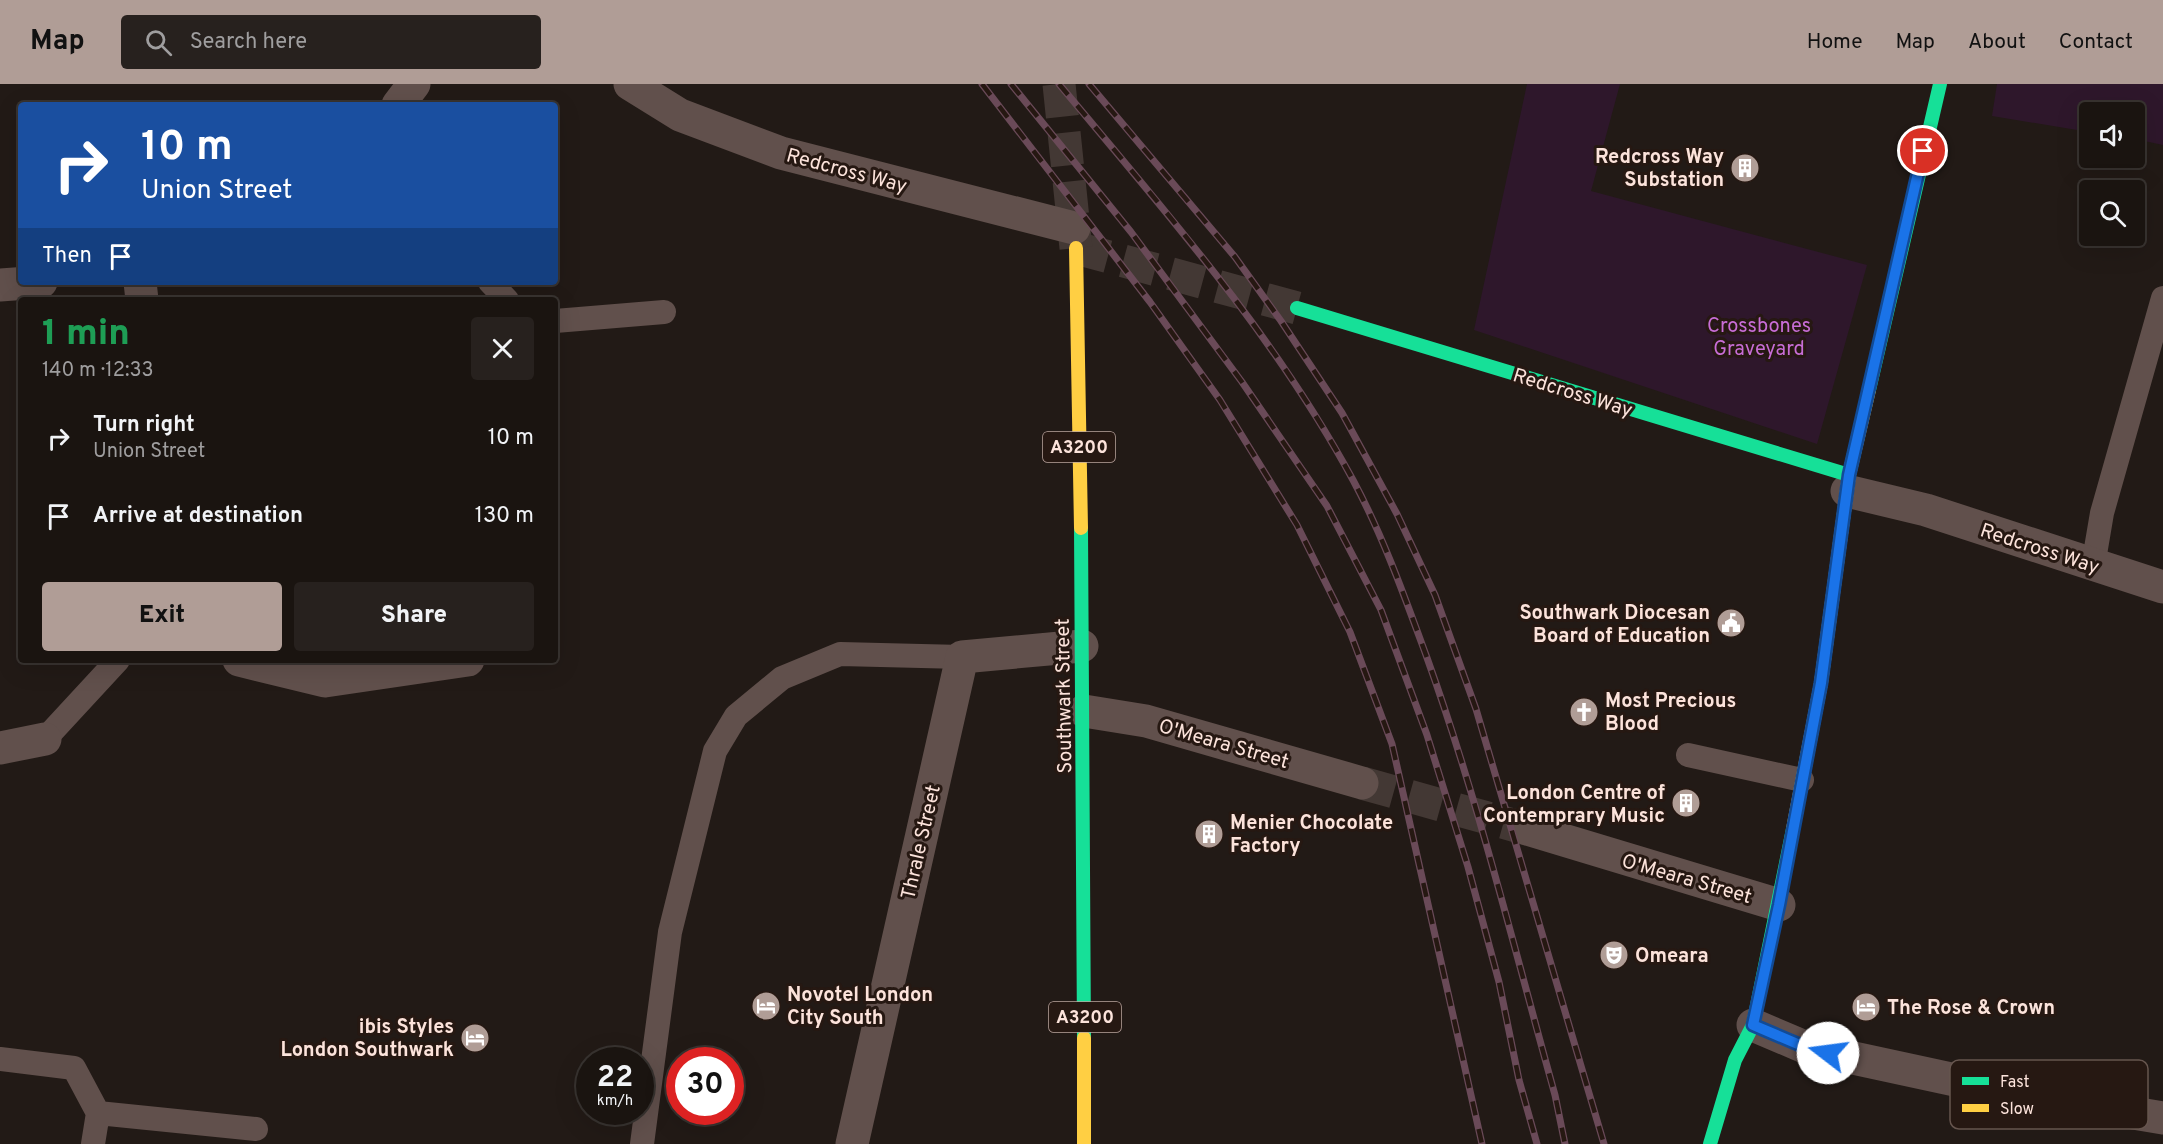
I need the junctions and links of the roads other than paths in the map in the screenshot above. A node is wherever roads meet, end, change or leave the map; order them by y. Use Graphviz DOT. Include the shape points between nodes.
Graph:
graph roads {
  1 [pos="414,84"];
  2 [pos="630,84"];
  3 [pos="1940,84"];
  4 [pos="400,102"];
  5 [pos="1075,238"];
  6 [pos="18,284"];
  7 [pos="0,285"];
  8 [pos="493,285"];
  9 [pos="504,297"];
  10 [pos="2163,298"];
  11 [pos="1297,308"];
  12 [pos="664,312"];
  13 [pos="558,321"];
  14 [pos="1848,483"];
  15 [pos="2093,566"];
  16 [pos="2163,587"];
  17 [pos="1082,646"];
  18 [pos="962,657"];
  19 [pos="115,663"];
  20 [pos="251,663"];
  21 [pos="448,663"];
  22 [pos="1084,711"];
  23 [pos="45,739"];
  24 [pos="0,748"];
  25 [pos="1688,755"];
  26 [pos="1802,780"];
  27 [pos="1362,783"];
  28 [pos="1527,829"];
  29 [pos="1779,905"];
  30 [pos="1753,1025"];
  31 [pos="0,1059"];
  32 [pos="1950,1079"];
  33 [pos="99,1113"];
  34 [pos="2148,1115"];
  35 [pos="2163,1118"];
  36 [pos="256,1130"];
  37 [pos="93,1144"];
  38 [pos="642,1144"];
  39 [pos="852,1144"];
  40 [pos="1084,1144"];
  41 [pos="1710,1144"];
  1 -- 4 [label="street"];
  2 -- 5 [label="street, Redcross Way" via="680,115 781,153"];
  3 -- 14 [label="street"];
  5 -- 17 [label="street, Southwark Street / A3200"];
  6 -- 7 [label="street"];
  8 -- 9 [label="lane"];
  10 -- 15 [label="lane" via="2102,513"];
  11 -- 14 [label="street, Redcross Way"];
  12 -- 13 [label="lane"];
  14 -- 15 [label="street, Redcross Way"];
  14 -- 26 [label="street" via="1821,683"];
  15 -- 16 [label="street, Redcross Way"];
  17 -- 18 [label="street"];
  17 -- 22 [label="street, Southwark Street / A3200"];
  18 -- 38 [label="lane" via="840,654 782,678 736,716 715,751 670,932"];
  18 -- 39 [label="street, Thrale Street"];
  19 -- 23 [label="lane"];
  20 -- 21 [label="street" via="325,681"];
  22 -- 27 [label="street, O'Meara Street" via="1146,722"];
  22 -- 40 [label="street, Southwark Street / A3200"];
  23 -- 24 [label="street"];
  25 -- 26 [label="lane"];
  26 -- 29 [label="street"];
  28 -- 29 [label="street, O'Meara Street"];
  29 -- 30 [label="street"];
  30 -- 32 [label="street" via="1807,1048"];
  30 -- 41 [label="street" via="1735,1060"];
  31 -- 33 [label="lane" via="74,1068"];
  33 -- 36 [label="lane"];
  33 -- 37 [label="lane"];
  34 -- 35 [label="street"];
}
